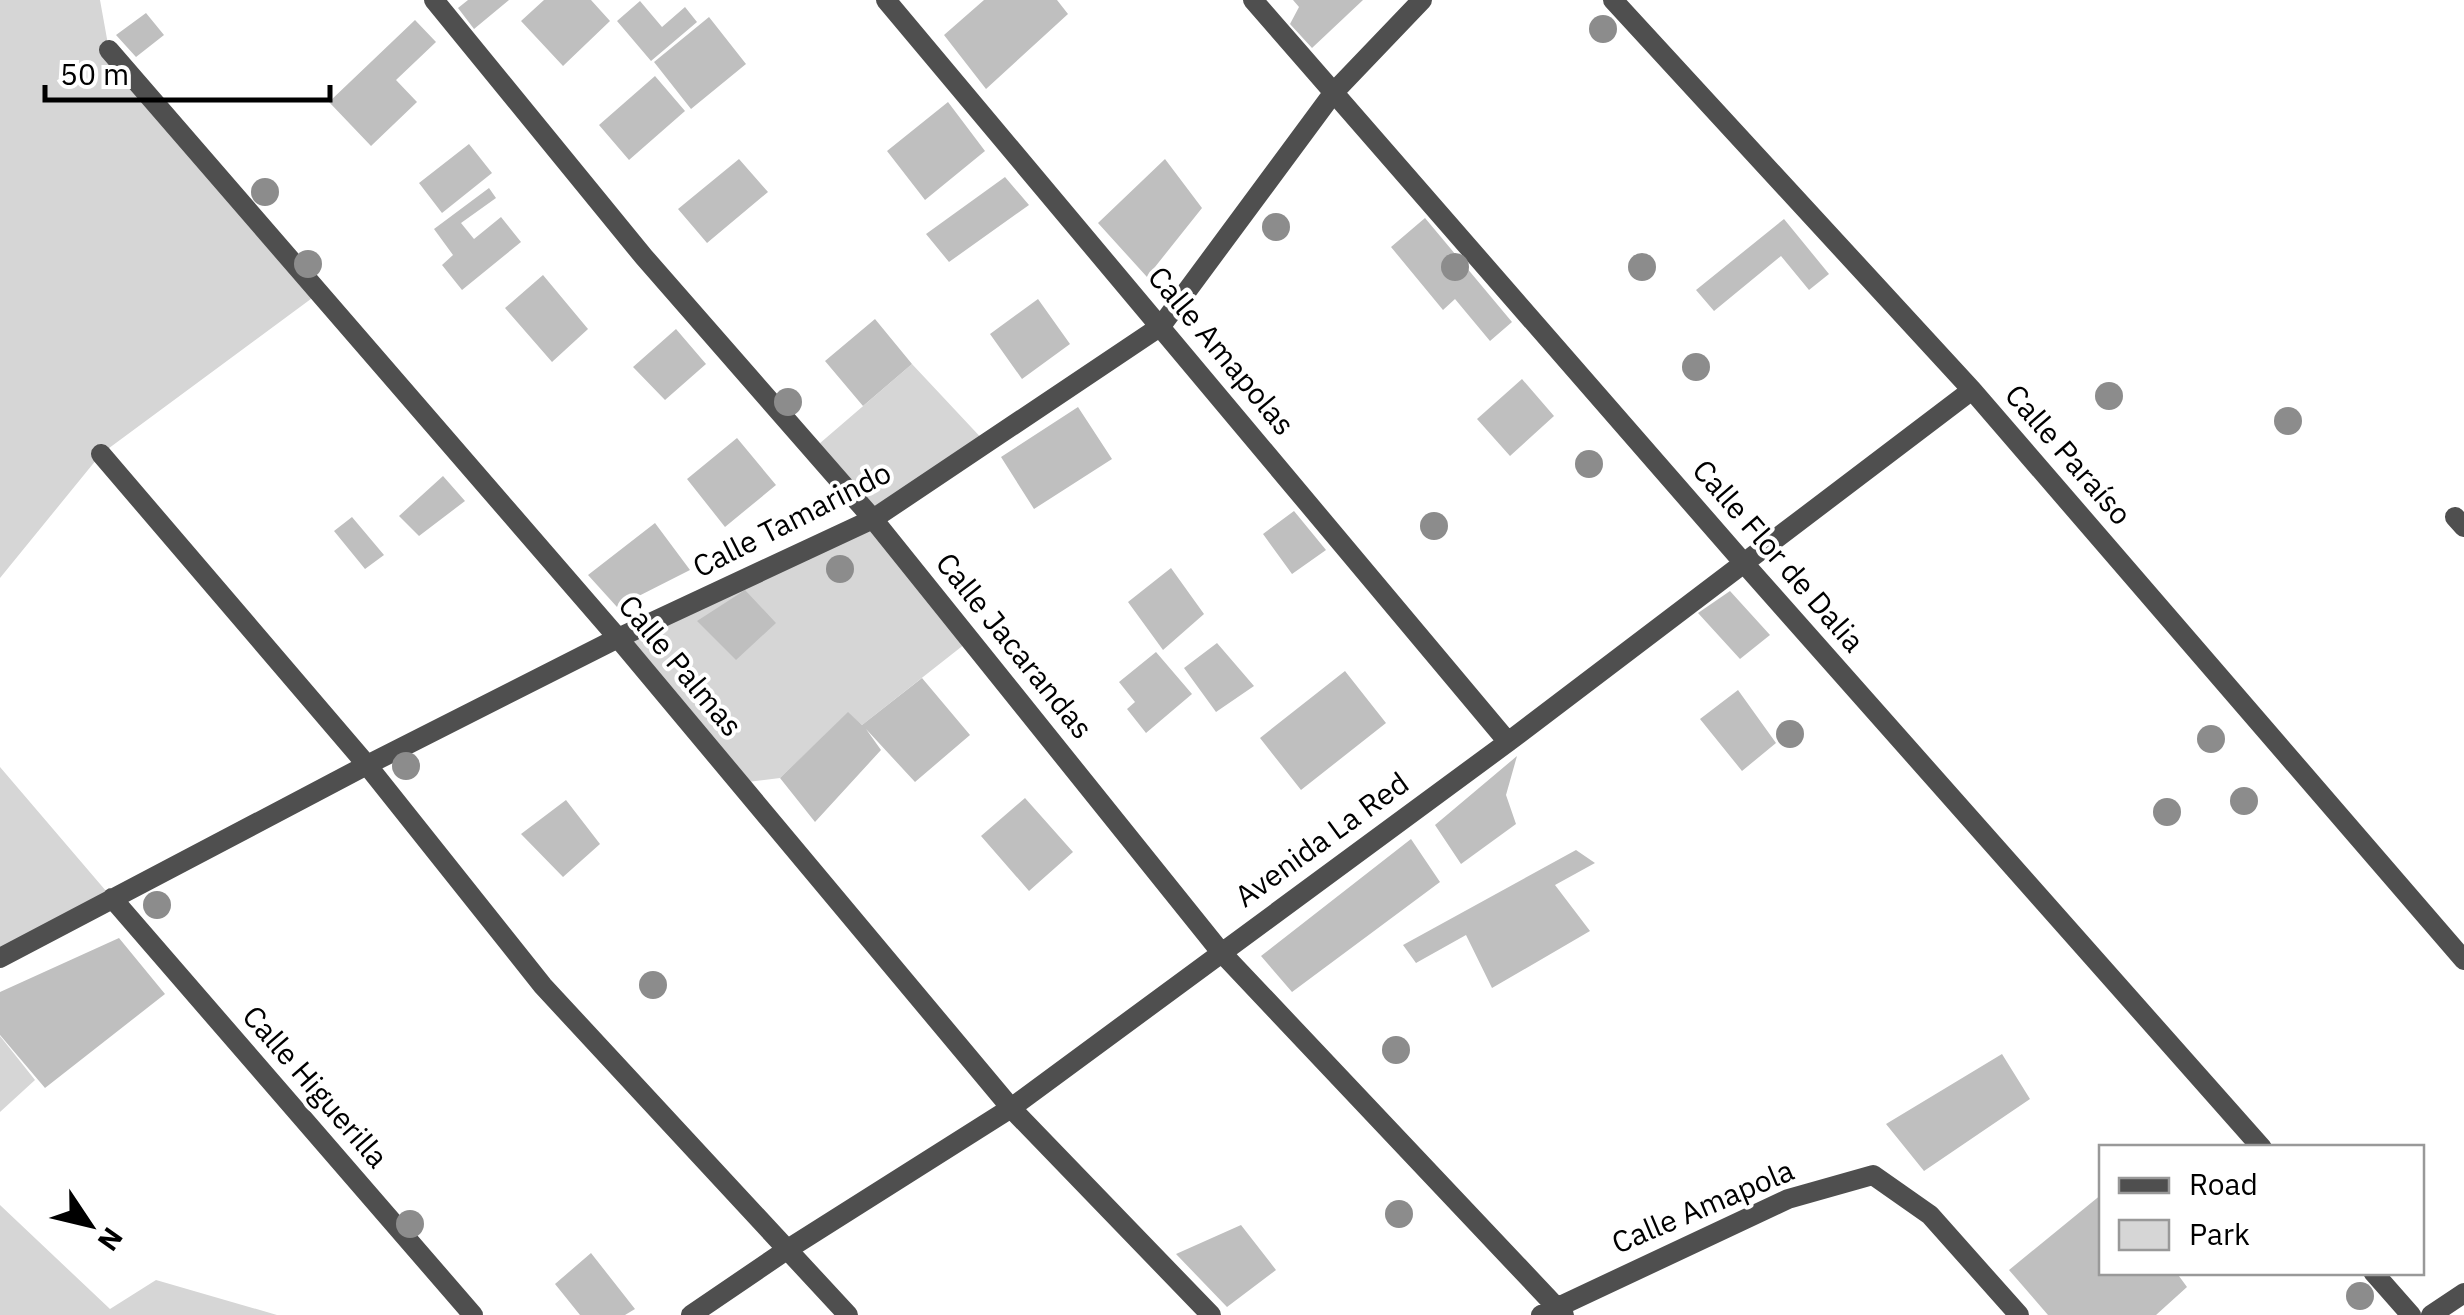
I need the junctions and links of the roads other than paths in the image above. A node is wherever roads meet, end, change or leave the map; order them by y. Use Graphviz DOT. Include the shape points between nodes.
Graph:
graph roads {
  1 [pos="434,0"];
  2 [pos="886,0"];
  3 [pos="1253,0"];
  4 [pos="1422,0"];
  5 [pos="1613,0"];
  6 [pos="109,50"];
  7 [pos="1334,92"];
  8 [pos="1161,326"];
  9 [pos="1972,390"];
  10 [pos="101,454"];
  11 [pos="873,519"];
  12 [pos="1742,561"];
  13 [pos="618,638"];
  14 [pos="1508,742"];
  15 [pos="367,766"];
  16 [pos="112,898"];
  17 [pos="1220,951"];
  18 [pos="0,958"];
  19 [pos="2464,960"];
  20 [pos="1011,1108"];
  21 [pos="2259,1145"];
  22 [pos="788,1249"];
  23 [pos="2376,1275"];
  24 [pos="2464,1293"];
  25 [pos="1553,1312"];
  26 [pos="473,1315"];
  27 [pos="691,1315"];
  28 [pos="848,1315"];
  29 [pos="1211,1315"];
  30 [pos="2018,1315"];
  31 [pos="2411,1315"];
  32 [pos="2431,1315"];
  1 -- 11 [label="street, Calle Jacarandas" via="644,257"];
  2 -- 8 [label="street, Calle Amapolas"];
  3 -- 7 [label="street, Calle Flor de Dalia"];
  4 -- 7 [label="street, Calle Tamarindo"];
  5 -- 9 [label="street, Calle Paraíso"];
  6 -- 13 [label="street, Calle Palmas"];
  7 -- 8 [label="street, Calle Tamarindo"];
  7 -- 12 [label="street, Calle Flor de Dalia"];
  8 -- 11 [label="street, Calle Tamarindo"];
  8 -- 14 [label="street, Calle Amapolas"];
  9 -- 12 [label="street, Avenida La Red"];
  9 -- 19 [label="street, Calle Paraíso"];
  10 -- 15 [label="street"];
  11 -- 13 [label="street, Calle Tamarindo"];
  11 -- 17 [label="street, Calle Jacarandas"];
  12 -- 14 [label="street, Avenida La Red"];
  12 -- 21 [label="street, Calle Flor de Dalia"];
  13 -- 15 [label="street, Calle Tamarindo"];
  13 -- 20 [label="street, Calle Palmas"];
  14 -- 17 [label="street, Avenida La Red"];
  15 -- 16 [label="street, Calle Tamarindo"];
  15 -- 22 [label="street" via="544,986"];
  16 -- 18 [label="street, Calle Tamarindo"];
  16 -- 26 [label="street, Calle Higuerilla"];
  17 -- 20 [label="street, Avenida La Red"];
  17 -- 25 [label="street, Calle Jacarandas"];
  20 -- 22 [label="street, Avenida La Red"];
  20 -- 29 [label="street, Calle Palmas"];
  22 -- 27 [label="street, Avenida La Red"];
  22 -- 28 [label="street"];
  23 -- 31 [label="street"];
  24 -- 32 [label="street"];
  25 -- 30 [label="street, Calle Amapola" via="1788,1198 1874,1175 1930,1216"];
}
